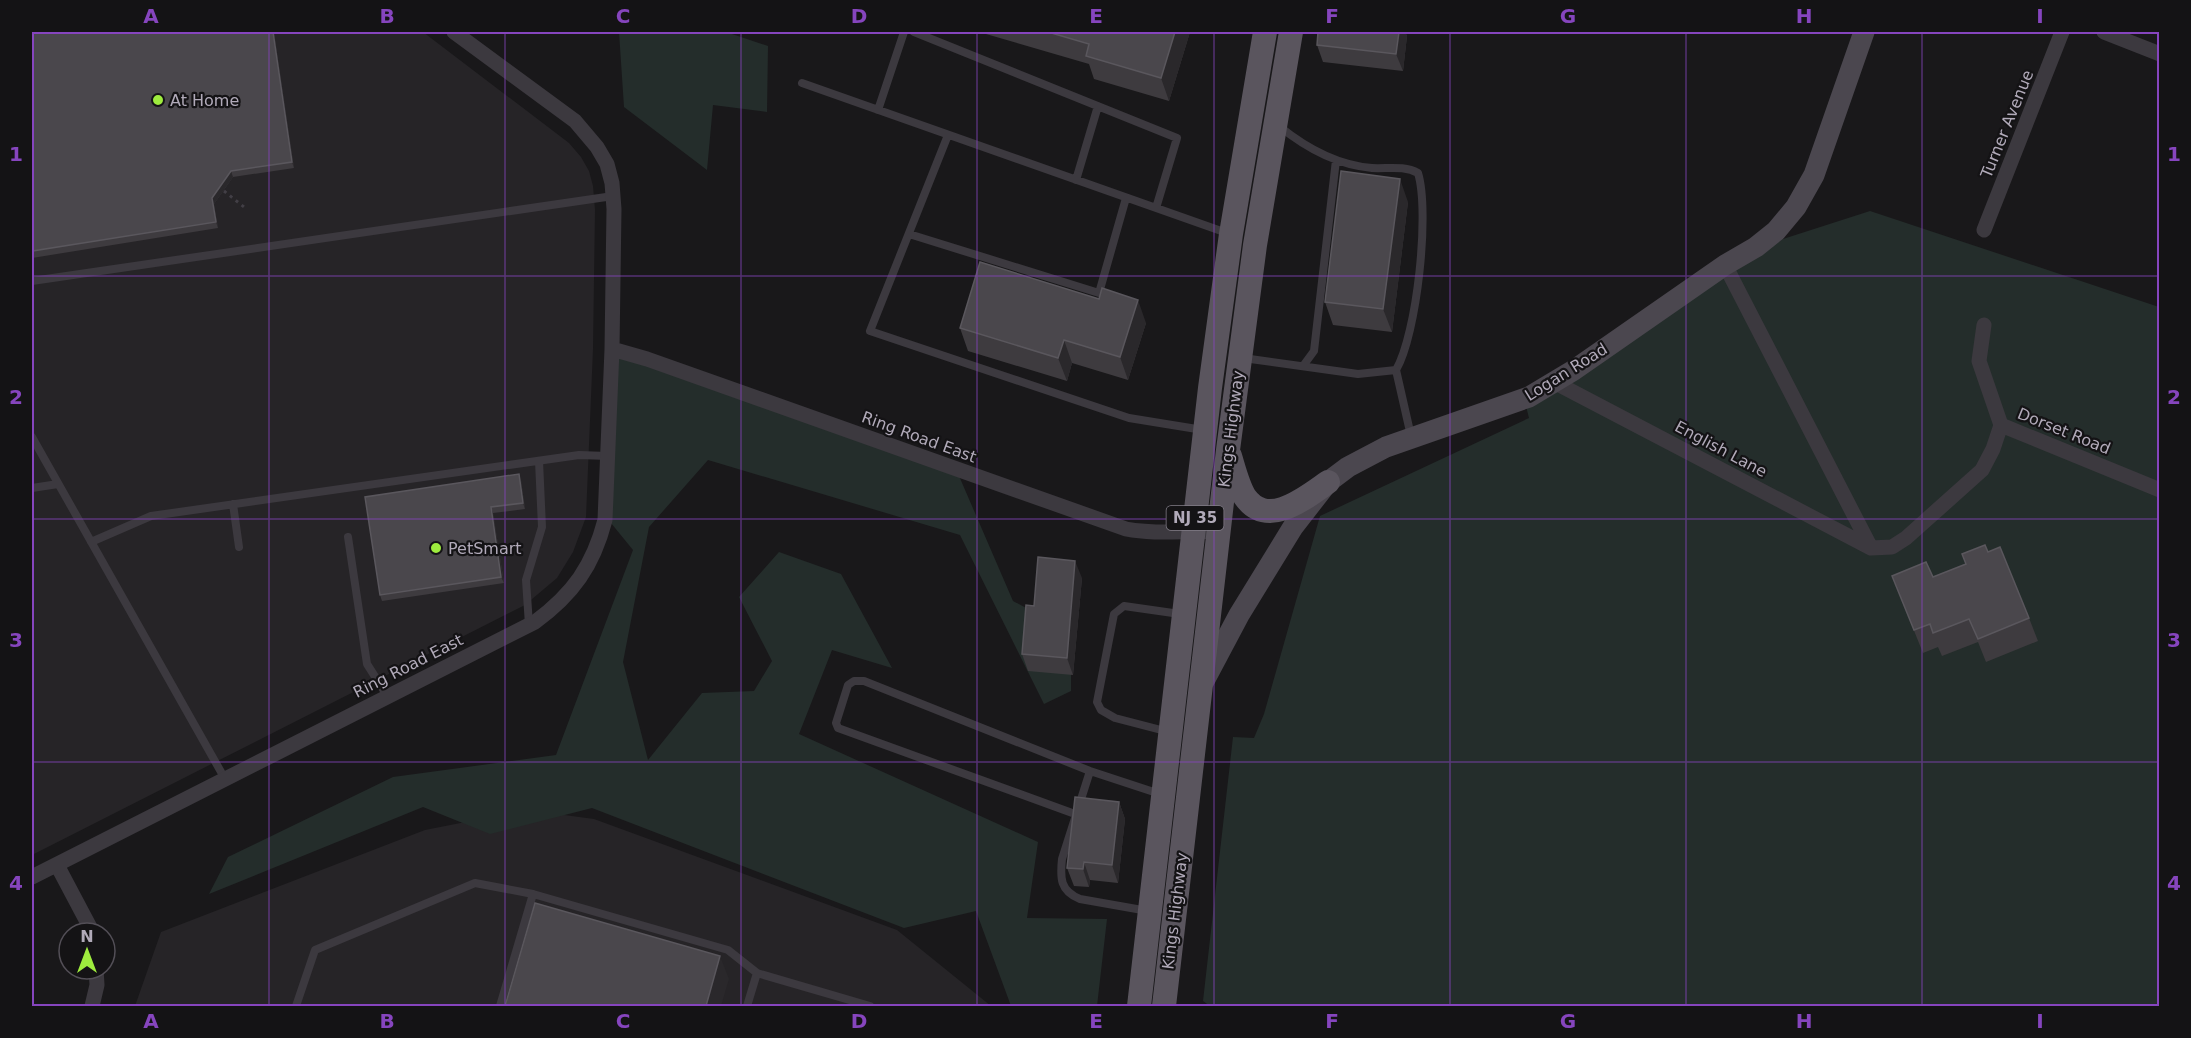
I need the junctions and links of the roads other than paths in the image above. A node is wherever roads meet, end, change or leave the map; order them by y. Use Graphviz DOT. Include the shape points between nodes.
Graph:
graph roads {
  1 [pos="454,32"];
  2 [pos="904,32"];
  3 [pos="914,32"];
  4 [pos="1265,32"];
  5 [pos="1291,32"];
  6 [pos="1864,32"];
  7 [pos="2062,32"];
  8 [pos="2104,32"];
  9 [pos="2160,54"];
  10 [pos="802,83"];
  11 [pos="1098,106"];
  12 [pos="878,110"];
  13 [pos="1276,124"];
  14 [pos="948,135"];
  15 [pos="1336,160"];
  16 [pos="1076,180"];
  17 [pos="613,196"];
  18 [pos="1126,198"];
  19 [pos="1156,208"];
  20 [pos="1984,230"];
  21 [pos="909,234"];
  22 [pos="1232,234"];
  23 [pos="1725,265"];
  24 [pos="32,281"];
  25 [pos="1984,325"];
  26 [pos="612,349"];
  27 [pos="1240,357"];
  28 [pos="1303,366"];
  29 [pos="1396,370"];
  30 [pos="1554,382"];
  31 [pos="2001,425"];
  32 [pos="1205,430"];
  33 [pos="32,437"];
  34 [pos="1411,437"];
  35 [pos="1228,450"];
  36 [pos="608,456"];
  37 [pos="539,461"];
  38 [pos="1328,482"];
  39 [pos="58,484"];
  40 [pos="32,488"];
  41 [pos="2160,490"];
  42 [pos="233,504"];
  43 [pos="1193,530"];
  44 [pos="1219,532"];
  45 [pos="348,537"];
  46 [pos="91,542"];
  47 [pos="239,548"];
  48 [pos="1871,548"];
  49 [pos="1184,615"];
  50 [pos="529,625"];
  51 [pos="1200,690"];
  52 [pos="388,697"];
  53 [pos="1170,733"];
  54 [pos="1090,771"];
  55 [pos="225,779"];
  56 [pos="1162,795"];
  57 [pos="1075,814"];
  58 [pos="57,865"];
  59 [pos="32,877"];
  60 [pos="533,894"];
  61 [pos="1150,911"];
  62 [pos="87,921"];
  63 [pos="757,973"];
  64 [pos="97,981"];
  65 [pos="92,1006"];
  66 [pos="296,1006"];
  67 [pos="500,1006"];
  68 [pos="747,1006"];
  69 [pos="870,1006"];
  70 [pos="1139,1006"];
  71 [pos="1164,1006"];
  1 -- 17 [label="street, Ring Road East" via="584,130 607,164"];
  2 -- 12 [label="lane"];
  3 -- 11 [label="lane"];
  4 -- 22 [label="main road, Kings Highway / NJ 35"];
  5 -- 13 [label="main road, Kings Highway / NJ 35"];
  6 -- 23 [label="street, Logan Road" via="1808,187 1776,231"];
  7 -- 20 [label="street, Turner Avenue"];
  8 -- 9 [label="street"];
  10 -- 12 [label="lane"];
  11 -- 16 [label="lane"];
  11 -- 19 [label="lane" via="1177,138"];
  12 -- 14 [label="lane"];
  13 -- 15 [label="lane" via="1303,145"];
  13 -- 27 [label="main road, Kings Highway / NJ 35"];
  14 -- 16 [label="lane"];
  14 -- 21 [label="lane"];
  15 -- 28 [label="lane" via="1314,351"];
  15 -- 29 [label="lane" via="1418,172 1422,187 1416,302 1403,358"];
  16 -- 18 [label="lane"];
  17 -- 24 [label="lane"];
  17 -- 26 [label="street, Ring Road East"];
  18 -- 19 [label="lane"];
  18 -- 21 [label="lane" via="1099,293"];
  19 -- 22 [label="lane"];
  21 -- 32 [label="lane" via="870,331 1129,418"];
  22 -- 32 [label="main road, Kings Highway / NJ 35"];
  23 -- 30 [label="street, Logan Road"];
  23 -- 48 [label="street"];
  25 -- 31 [label="street" via="1979,361"];
  26 -- 36 [label="street, Ring Road East"];
  26 -- 43 [label="street, Ring Road East" via="1126,530"];
  27 -- 28 [label="lane"];
  27 -- 35 [label="main road, Kings Highway / NJ 35"];
  28 -- 29 [label="lane" via="1358,374"];
  29 -- 34 [label="lane"];
  30 -- 34 [label="street, Logan Road" via="1529,397"];
  30 -- 48 [label="street, English Lane"];
  31 -- 41 [label="street, Dorset Road"];
  31 -- 48 [label="street, Dorset Road" via="1982,470 1906,538 1892,547"];
  32 -- 43 [label="main road, Kings Highway / NJ 35"];
  33 -- 39 [label="lane"];
  34 -- 38 [label="street, Logan Road" via="1348,467"];
  35 -- 38 [label="main road" via="1244,495 1261,509 1282,510"];
  35 -- 44 [label="main road, Kings Highway / NJ 35"];
  36 -- 37 [label="lane" via="579,455"];
  36 -- 50 [label="street, Ring Road East" via="605,520 591,561 563,600"];
  37 -- 42 [label="lane"];
  37 -- 50 [label="lane" via="542,527 526,580"];
  38 -- 51 [label="street, Logan Road" via="1293,527 1239,615"];
  39 -- 40 [label="lane"];
  39 -- 46 [label="lane"];
  42 -- 46 [label="lane" via="151,516"];
  42 -- 47 [label="lane"];
  43 -- 44 [label="street, Ring Road East"];
  43 -- 49 [label="main road, Kings Highway / NJ 35"];
  44 -- 51 [label="main road, Kings Highway / NJ 35"];
  45 -- 52 [label="lane" via="367,664"];
  46 -- 55 [label="lane"];
  49 -- 53 [label="main road, Kings Highway / NJ 35"];
  49 -- 53 [label="lane" via="1124,606 1114,614 1097,702 1101,710 1114,718"];
  50 -- 52 [label="street, Ring Road East"];
  51 -- 71 [label="main road, Kings Highway / NJ 35"];
  52 -- 55 [label="street, Ring Road East"];
  53 -- 56 [label="main road, Kings Highway / NJ 35"];
  54 -- 56 [label="lane"];
  54 -- 57 [label="lane"];
  54 -- 57 [label="lane" via="864,681 848,685 836,723 838,728"];
  55 -- 58 [label="street, Ring Road East"];
  56 -- 61 [label="main road, Kings Highway / NJ 35"];
  57 -- 61 [label="lane" via="1060,871 1065,890 1080,899"];
  58 -- 59 [label="street, Ring Road East"];
  58 -- 62 [label="street"];
  60 -- 63 [label="lane" via="728,950"];
  60 -- 66 [label="lane" via="475,883 315,950"];
  60 -- 67 [label="lane"];
  61 -- 70 [label="main road, Kings Highway / NJ 35"];
  63 -- 68 [label="lane"];
  63 -- 69 [label="lane"];
  64 -- 65 [label="street"];
}
